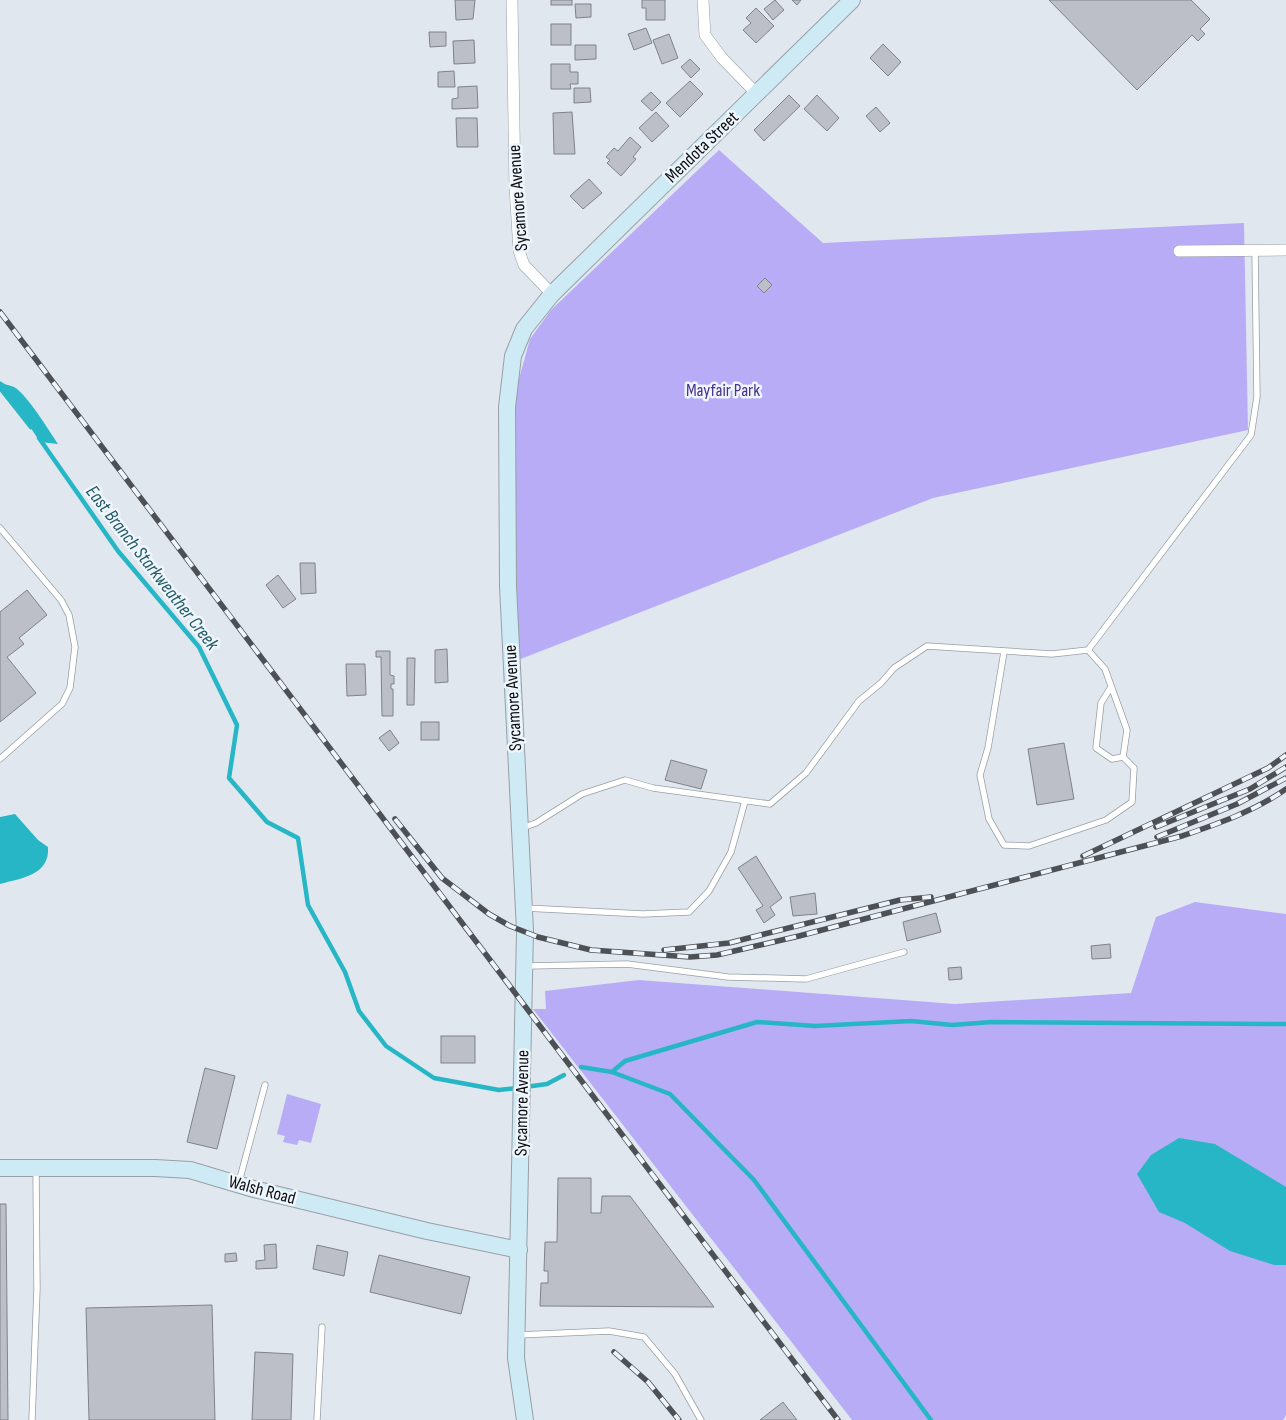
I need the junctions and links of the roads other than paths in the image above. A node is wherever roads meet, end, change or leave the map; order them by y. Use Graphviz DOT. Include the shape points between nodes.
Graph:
graph roads {
  1 [pos="512,0"];
  2 [pos="702,0"];
  3 [pos="852,0"];
  4 [pos="757,94"];
  5 [pos="1255,250"];
  6 [pos="1286,250"];
  7 [pos="1179,251"];
  8 [pos="552,294"];
  9 [pos="0,528"];
  10 [pos="1088,650"];
  11 [pos="1004,652"];
  12 [pos="1111,687"];
  13 [pos="1123,757"];
  14 [pos="0,760"];
  15 [pos="745,801"];
  16 [pos="520,828"];
  17 [pos="523,908"];
  18 [pos="904,952"];
  19 [pos="524,966"];
  20 [pos="265,1085"];
  21 [pos="0,1168"];
  22 [pos="36,1168"];
  23 [pos="238,1184"];
  24 [pos="519,1250"];
  25 [pos="322,1327"];
  26 [pos="518,1335"];
  27 [pos="32,1420"];
  28 [pos="316,1420"];
  29 [pos="525,1420"];
  30 [pos="701,1420"];
  1 -- 8 [label="street, Sycamore Avenue" via="519,251 524,265"];
  2 -- 4 [label="street" via="705,35"];
  3 -- 4 [label="street, Mendota Street"];
  4 -- 8 [label="street, Mendota Street"];
  5 -- 6 [label="street"];
  5 -- 7 [label="street"];
  5 -- 10 [label="lane" via="1257,396 1251,435"];
  8 -- 16 [label="street, Sycamore Avenue" via="524,329 513,356 507,407 508,586"];
  9 -- 14 [label="lane" via="61,600 69,614 75,647 70,688 62,704"];
  10 -- 11 [label="lane" via="1052,654"];
  10 -- 12 [label="lane" via="1105,669"];
  11 -- 13 [label="lane" via="988,748 980,775 988,819 1004,845 1029,846 1106,820 1132,802 1134,768"];
  11 -- 15 [label="lane" via="928,646 894,668 859,702 806,773 770,804"];
  12 -- 13 [label="lane" via="1127,730"];
  12 -- 13 [label="lane" via="1101,704 1096,748 1112,759"];
  15 -- 16 [label="lane" via="653,788 625,780 582,794 536,823"];
  15 -- 17 [label="lane" via="731,852 709,891 688,912 643,914"];
  16 -- 17 [label="street, Sycamore Avenue"];
  17 -- 19 [label="street, Sycamore Avenue"];
  18 -- 19 [label="lane" via="806,979 728,977 627,964"];
  19 -- 24 [label="street, Sycamore Avenue"];
  20 -- 23 [label="lane"];
  21 -- 22 [label="street, Walsh Road"];
  22 -- 23 [label="street, Walsh Road" via="190,1170"];
  22 -- 27 [label="lane" via="37,1289"];
  23 -- 24 [label="street, Walsh Road" via="427,1231"];
  24 -- 26 [label="street, Sycamore Avenue"];
  25 -- 28 [label="lane"];
  26 -- 29 [label="street, Sycamore Avenue" via="516,1358"];
  26 -- 30 [label="lane" via="609,1332 644,1337 675,1374"];
}
